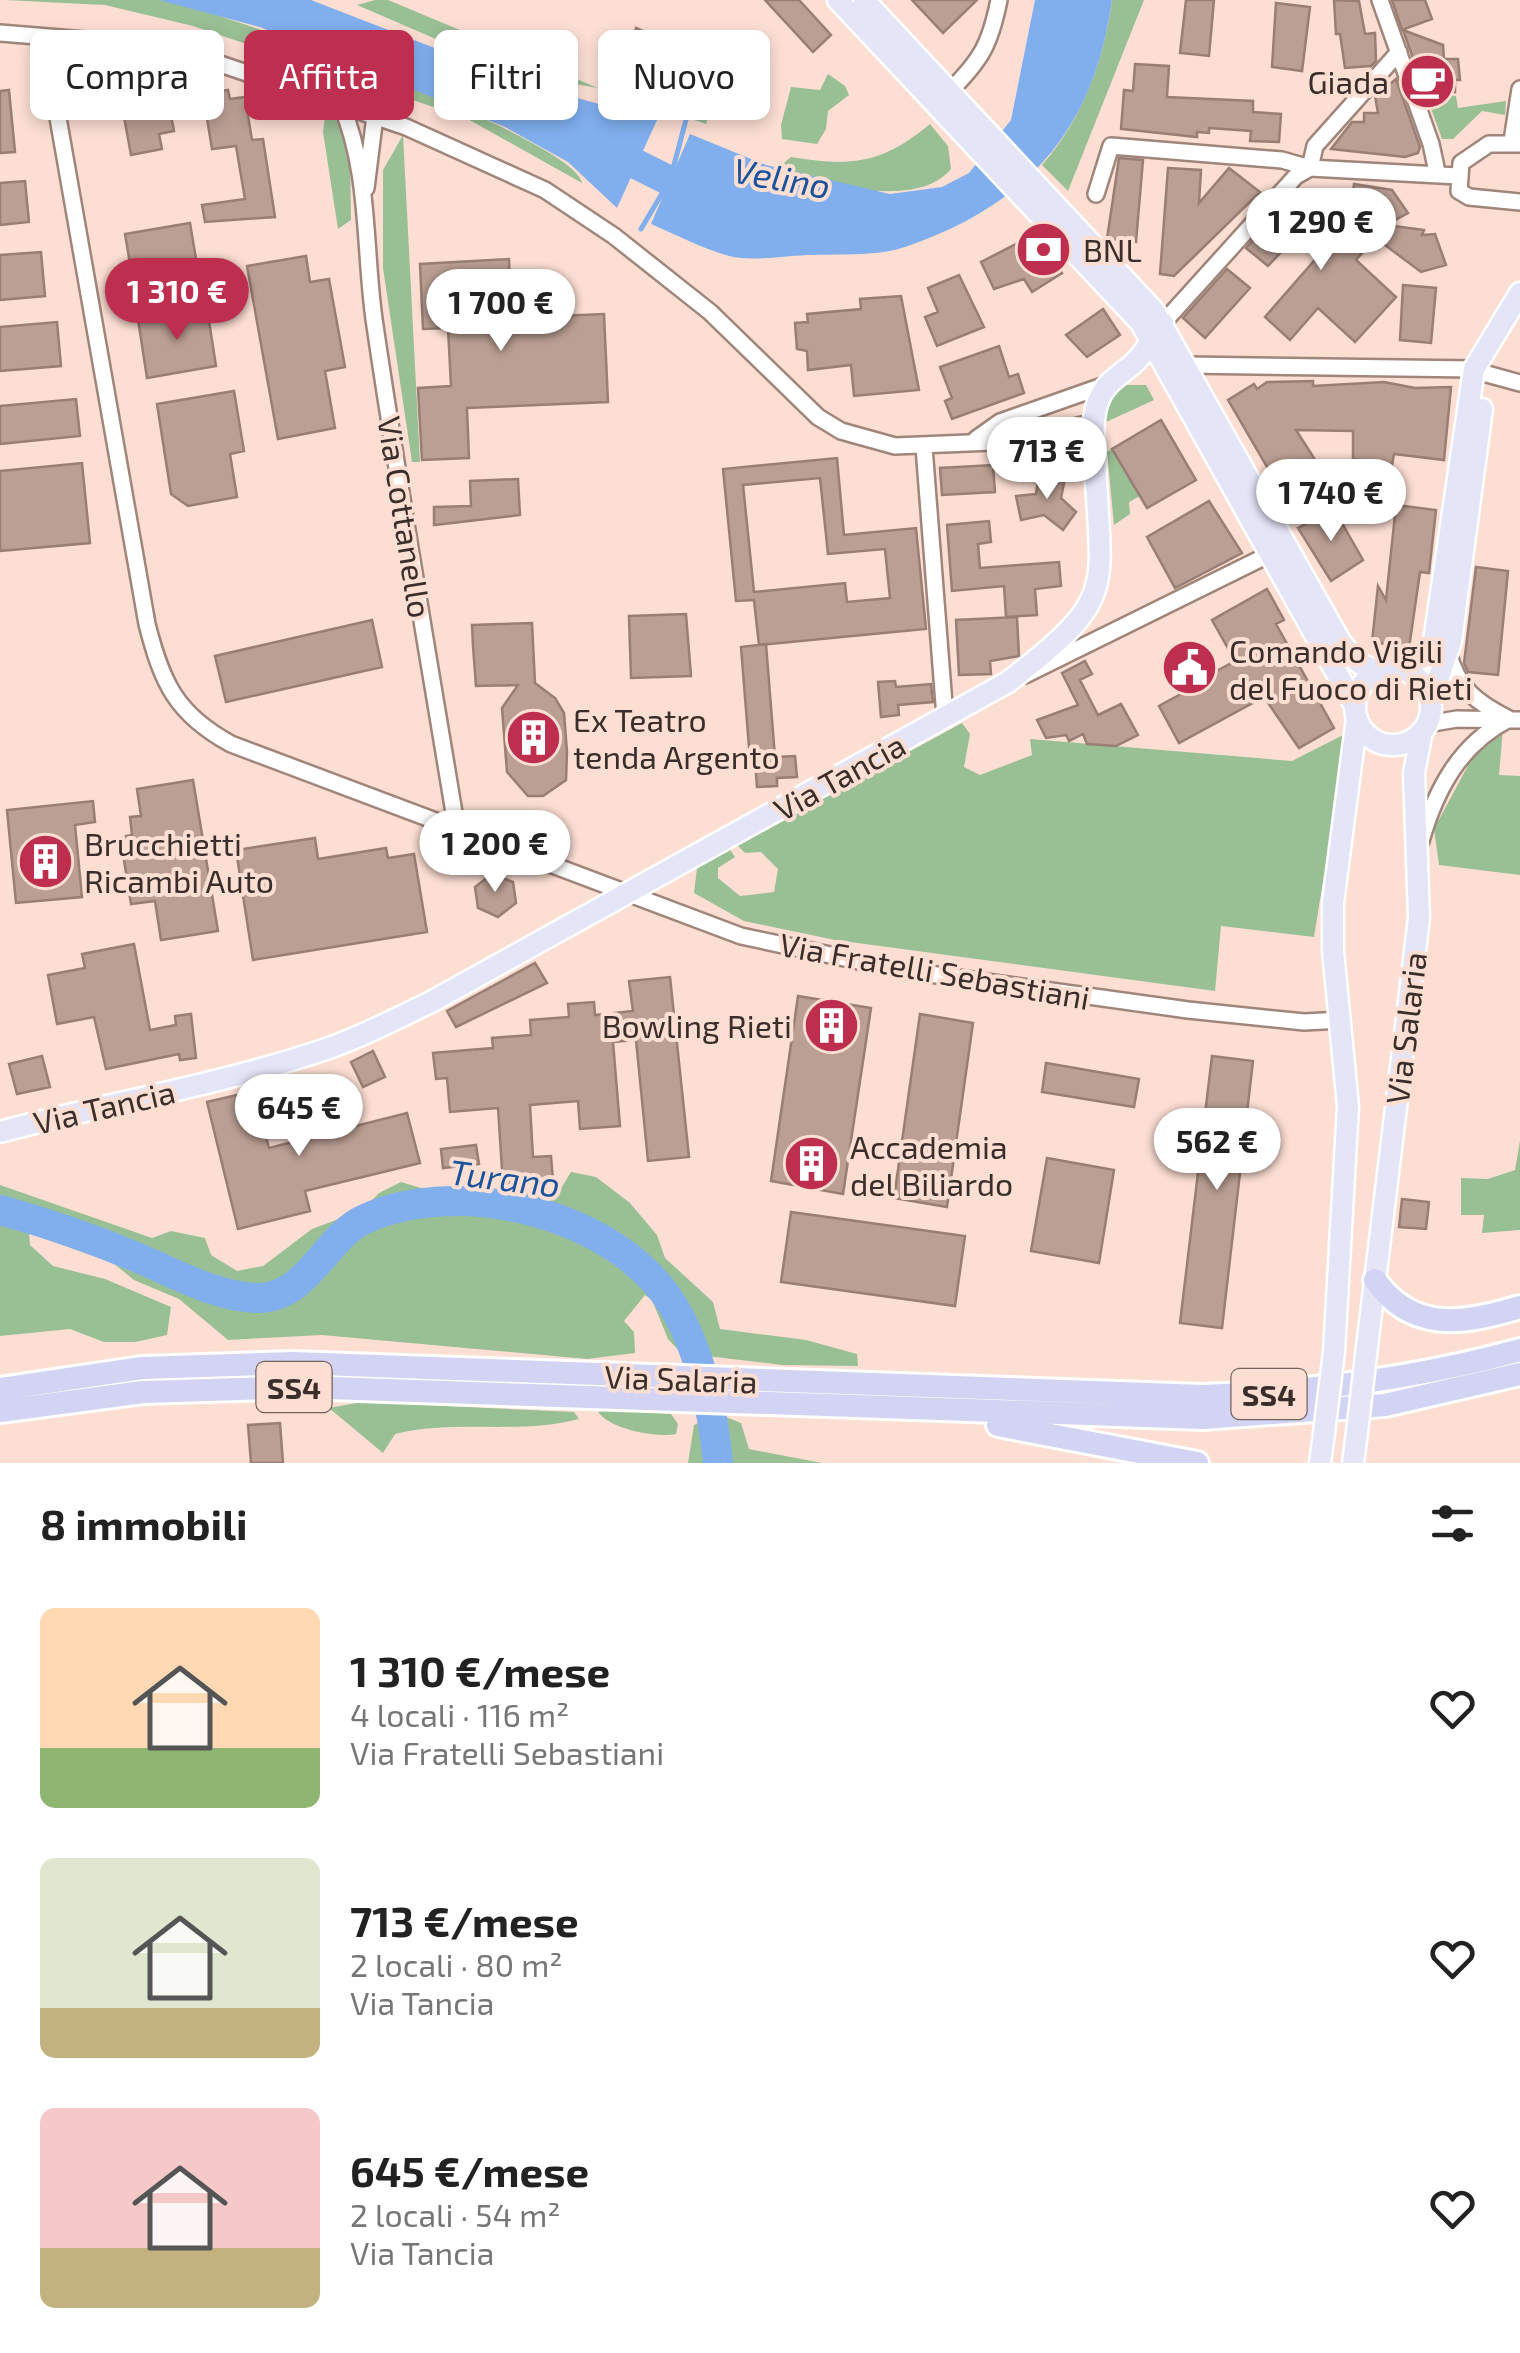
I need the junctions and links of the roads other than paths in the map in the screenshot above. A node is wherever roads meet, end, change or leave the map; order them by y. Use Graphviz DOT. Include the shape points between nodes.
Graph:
graph roads {
  1 [pos="838,0"];
  2 [pos="864,0"];
  3 [pos="998,0"];
  4 [pos="1380,0"];
  5 [pos="0,33"];
  6 [pos="30,36"];
  7 [pos="1399,52"];
  8 [pos="1520,90"];
  9 [pos="946,99"];
  10 [pos="58,120"];
  11 [pos="348,120"];
  12 [pos="374,120"];
  13 [pos="385,120"];
  14 [pos="1516,143"];
  15 [pos="1310,168"];
  16 [pos="1436,172"];
  17 [pos="1458,176"];
  18 [pos="1096,194"];
  19 [pos="364,202"];
  20 [pos="1520,202"];
  21 [pos="1046,209"];
  22 [pos="1520,293"];
  23 [pos="1162,323"];
  24 [pos="1150,342"];
  25 [pos="1481,371"];
  26 [pos="1178,372"];
  27 [pos="1520,383"];
  28 [pos="1108,384"];
  29 [pos="1094,422"];
  30 [pos="1017,442"];
  31 [pos="958,446"];
  32 [pos="924,447"];
  33 [pos="1095,468"];
  34 [pos="1268,554"];
  35 [pos="1448,652"];
  36 [pos="1388,671"];
  37 [pos="1008,682"];
  38 [pos="1431,702"];
  39 [pos="1356,712"];
  40 [pos="945,717"];
  41 [pos="1514,719"];
  42 [pos="1424,727"];
  43 [pos="457,831"];
  44 [pos="1418,850"];
  45 [pos="628,894"];
  46 [pos="1342,1020"];
  47 [pos="0,1132"];
  48 [pos="1376,1280"];
  49 [pos="1520,1308"];
  50 [pos="1520,1350"];
  51 [pos="1520,1374"];
  52 [pos="588,1385"];
  53 [pos="0,1389"];
  54 [pos="775,1393"];
  55 [pos="900,1409"];
  56 [pos="0,1411"];
  57 [pos="1197,1463"];
  58 [pos="1320,1463"];
  59 [pos="1353,1463"];
  1 -- 9 [label="main road"];
  2 -- 9 [label="main road"];
  3 -- 9 [label="street" via="992,36 978,63"];
  4 -- 7 [label="street"];
  5 -- 6 [label="street"];
  7 -- 15 [label="street, Via Tancia" via="1315,146"];
  7 -- 16 [label="street"];
  8 -- 14 [label="street"];
  9 -- 21 [label="main road"];
  10 -- 43 [label="street, Via Fratelli Sebastiani" via="147,624 172,694 188,716 232,744"];
  11 -- 19 [label="street, Via Cottanello"];
  12 -- 19 [label="street, Via Cottanello"];
  13 -- 32 [label="street" via="472,153 555,196 694,297 818,417 877,444"];
  14 -- 17 [label="street" via="1490,144 1461,163"];
  15 -- 16 [label="street"];
  15 -- 18 [label="street" via="1112,146"];
  15 -- 23 [label="street, Via Tancia"];
  16 -- 17 [label="street"];
  17 -- 20 [label="street" via="1460,191 1469,197"];
  19 -- 43 [label="street, Via Cottanello" via="374,316"];
  21 -- 23 [label="main road"];
  21 -- 24 [label="main road" via="1141,322"];
  22 -- 25 [label="main road" via="1491,338"];
  23 -- 24 [label="main road, Via Tancia"];
  23 -- 26 [label="main road"];
  24 -- 26 [label="main road"];
  24 -- 28 [label="main road, Via Tancia"];
  25 -- 26 [label="street"];
  25 -- 27 [label="street"];
  25 -- 35 [label="main road"];
  25 -- 36 [label="main road" via="1434,641 1422,658"];
  26 -- 28 [label="main road"];
  26 -- 34 [label="main road"];
  26 -- 36 [label="main road" via="1341,643 1359,663"];
  28 -- 29 [label="main road, Via Tancia"];
  28 -- 31 [label="street" via="1000,422"];
  29 -- 30 [label="street"];
  29 -- 33 [label="main road, Via Tancia"];
  30 -- 31 [label="street"];
  30 -- 33 [label="street" via="1070,452"];
  31 -- 32 [label="street"];
  32 -- 40 [label="street"];
  33 -- 37 [label="main road, Via Tancia" via="1102,549 1095,595 1067,636"];
  34 -- 37 [label="street"];
  34 -- 39 [label="main road"];
  35 -- 38 [label="main road"];
  35 -- 41 [label="street" via="1475,702"];
  36 -- 38 [label="main road" via="1416,676"];
  36 -- 39 [label="main road" via="1362,685"];
  37 -- 40 [label="main road, Via Tancia"];
  38 -- 42 [label="main road"];
  39 -- 42 [label="main road" via="1370,737 1392,744"];
  39 -- 46 [label="main road" via="1333,903"];
  40 -- 45 [label="main road, Via Tancia"];
  41 -- 42 [label="street" via="1457,718"];
  41 -- 44 [label="street" via="1481,734 1464,752 1435,800"];
  42 -- 44 [label="main road, Via Salaria" via="1414,773"];
  43 -- 45 [label="street, Via Fratelli Sebastiani"];
  44 -- 48 [label="main road, Via Salaria" via="1418,918"];
  45 -- 46 [label="street, Via Fratelli Sebastiani" via="741,936 900,970 1208,1012"];
  45 -- 47 [label="main road, Via Tancia" via="431,1002 327,1049"];
  46 -- 58 [label="main road, bridge" via="1348,1142"];
  48 -- 49 [label="highway" via="1388,1299 1424,1320 1464,1321"];
  48 -- 59 [label="main road, Via Salaria, bridge"];
  50 -- 54 [label="highway, Via Salaria / SS4" via="1442,1372 1305,1392"];
  51 -- 55 [label="highway, Via Salaria / SS4" via="1445,1394 1308,1414 1132,1419"];
  52 -- 53 [label="highway, Via Salaria / SS4" via="293,1363 142,1368"];
  52 -- 54 [label="highway, Via Salaria / SS4"];
  52 -- 56 [label="highway, Via Salaria / SS4" via="144,1392"];
  54 -- 55 [label="highway, Via Salaria / SS4"];
  55 -- 57 [label="highway"];
}
